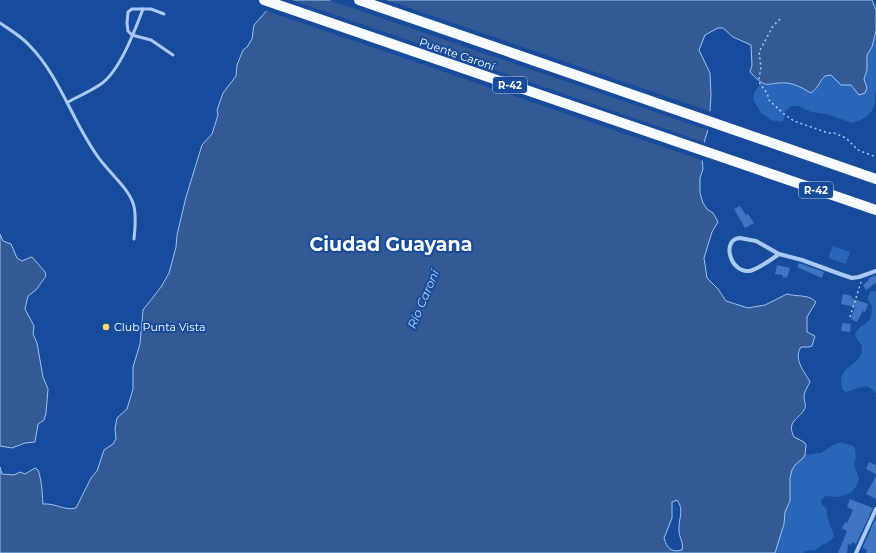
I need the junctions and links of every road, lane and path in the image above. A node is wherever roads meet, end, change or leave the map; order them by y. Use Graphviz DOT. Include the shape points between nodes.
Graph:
graph roads {
  1 [pos="264,0"];
  2 [pos="359,0"];
  3 [pos="143,9"];
  4 [pos="164,14"];
  5 [pos="780,19"];
  6 [pos="0,23"];
  7 [pos="132,35"];
  8 [pos="173,54"];
  9 [pos="68,102"];
  10 [pos="876,157"];
  11 [pos="876,179"];
  12 [pos="876,210"];
  13 [pos="134,239"];
  14 [pos="779,254"];
  15 [pos="876,271"];
  16 [pos="863,276"];
  17 [pos="850,317"];
  18 [pos="876,509"];
  19 [pos="856,553"];
  1 -- 12 [label="main road, Puente Caroní / R-42"];
  2 -- 11 [label="main road, Puente Caroní"];
  3 -- 4 [label="lane"];
  3 -- 7 [label="lane"];
  3 -- 7 [label="lane" via="132,9 128,12 127,29"];
  5 -- 10 [label="path" via="773,26 759,52 760,84 769,100 794,121 846,138 858,150"];
  6 -- 9 [label="lane" via="21,37 36,52"];
  7 -- 8 [label="lane" via="151,40"];
  7 -- 9 [label="lane" via="116,68 107,79"];
  9 -- 13 [label="lane" via="92,149 126,189 133,203"];
  14 -- 14 [label="street" via="746,271 733,263 729,250 735,239 740,238 756,241"];
  14 -- 16 [label="street" via="848,277"];
  15 -- 16 [label="street"];
  16 -- 17 [label="path"];
  18 -- 19 [label="street"];
}
